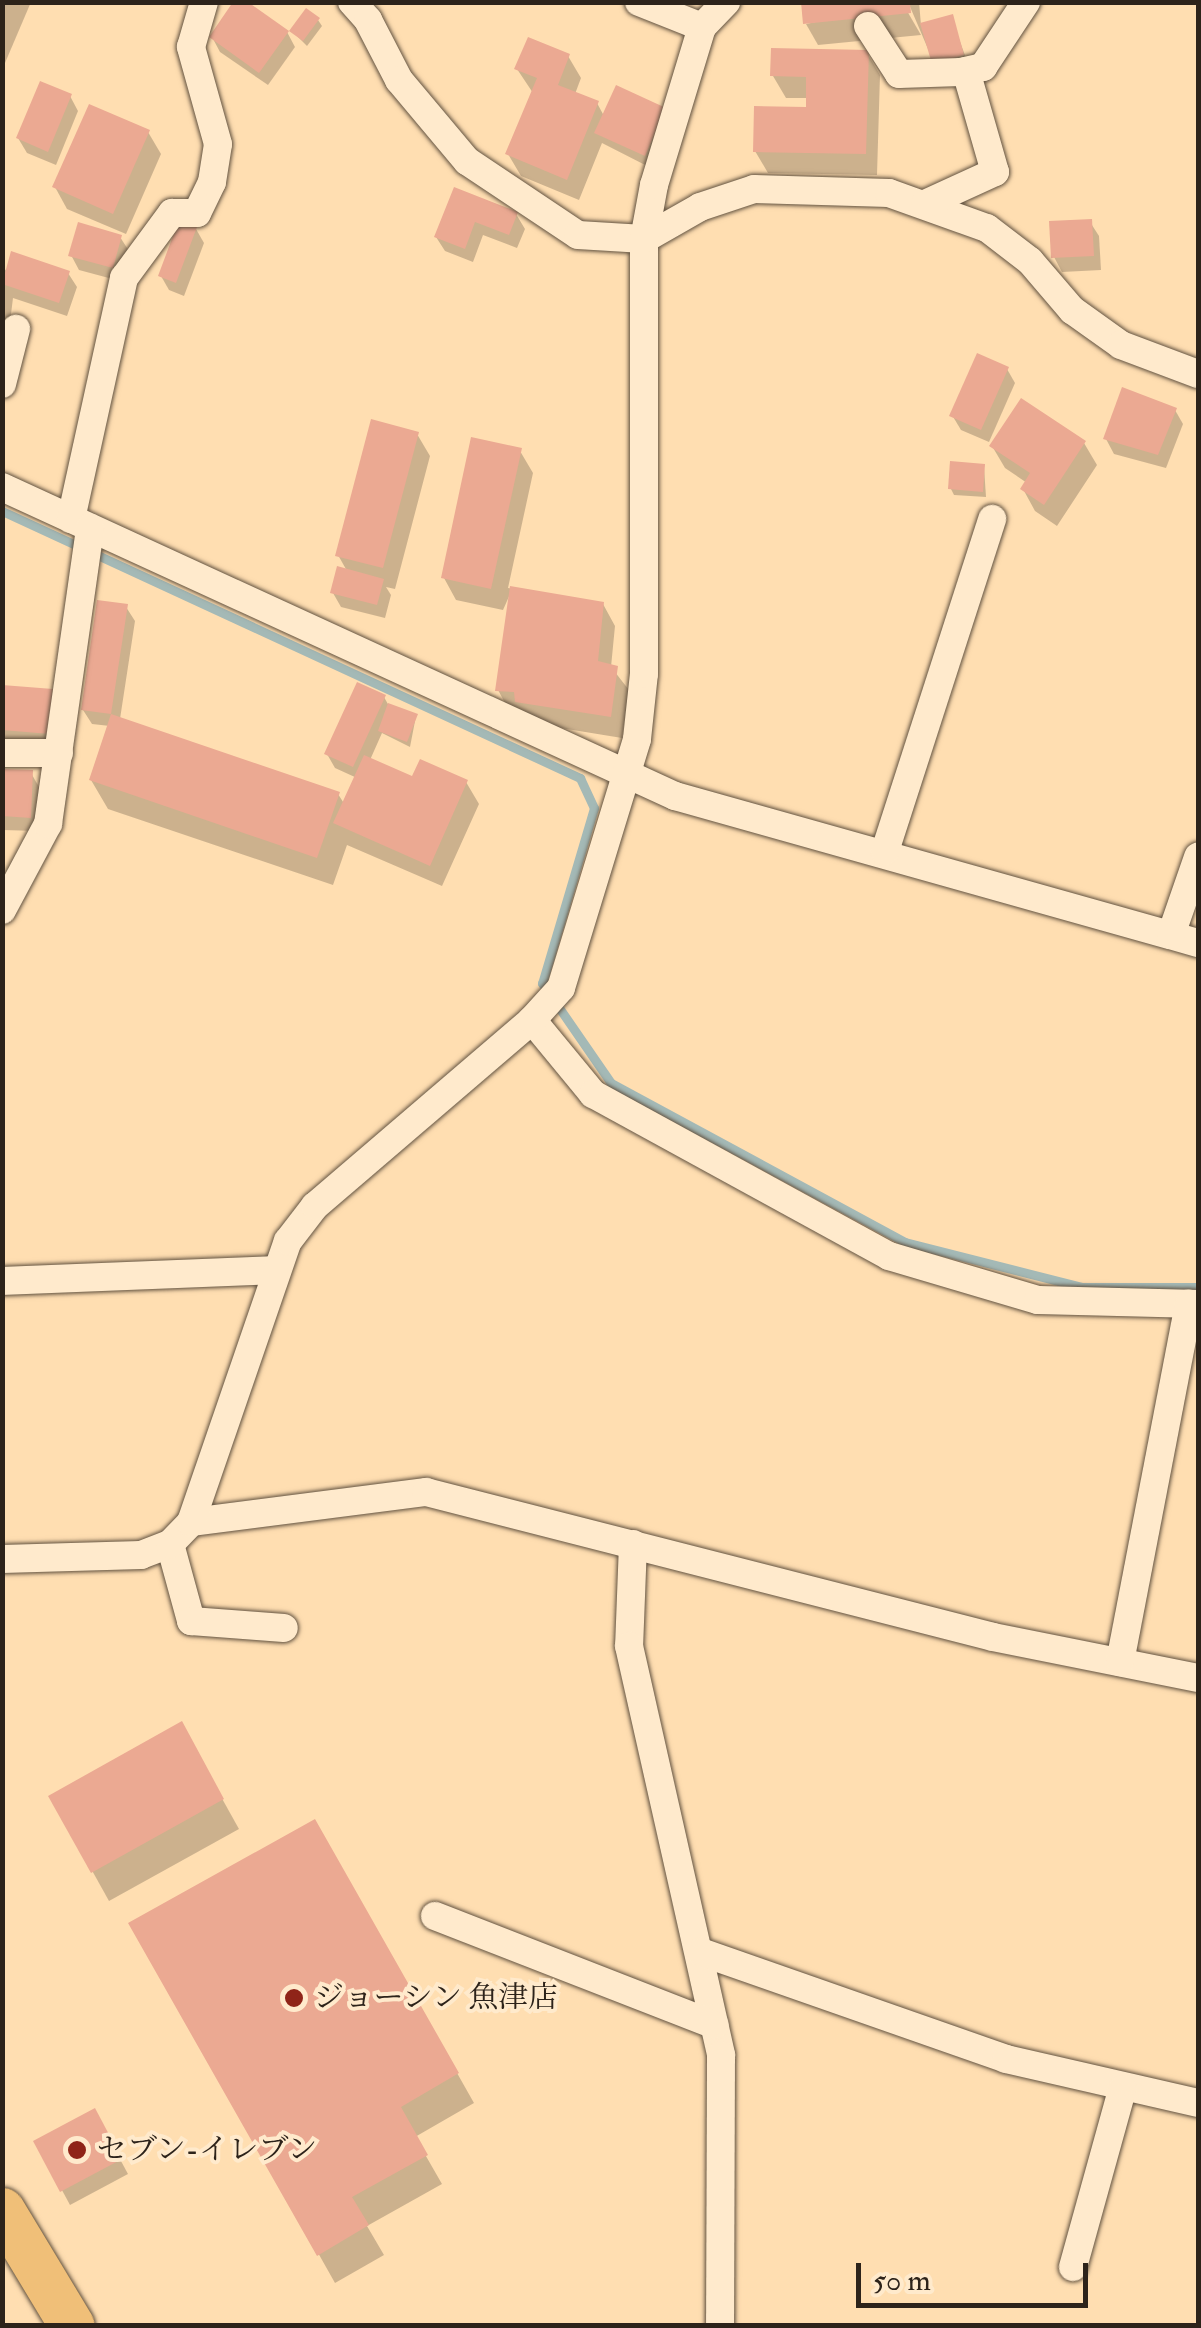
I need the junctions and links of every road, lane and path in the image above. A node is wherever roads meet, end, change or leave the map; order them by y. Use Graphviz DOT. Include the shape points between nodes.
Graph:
graph roads {
  1 [pos="204,2"];
  2 [pos="352,2"];
  3 [pos="639,2"];
  4 [pos="726,2"];
  5 [pos="1026,2"];
  6 [pos="868,26"];
  7 [pos="702,27"];
  8 [pos="966,71"];
  9 [pos="926,204"];
  10 [pos="644,239"];
  11 [pos="16,329"];
  12 [pos="1198,374"];
  13 [pos="2,384"];
  14 [pos="2,487"];
  15 [pos="992,519"];
  16 [pos="80,524"];
  17 [pos="2,753"];
  18 [pos="59,753"];
  19 [pos="625,774"];
  20 [pos="885,851"];
  21 [pos="1198,856"];
  22 [pos="2,910"];
  23 [pos="1171,935"];
  24 [pos="1198,943"];
  25 [pos="532,1020"];
  26 [pos="276,1270"];
  27 [pos="2,1281"];
  28 [pos="1194,1304"];
  29 [pos="191,1522"];
  30 [pos="170,1544"];
  31 [pos="633,1544"];
  32 [pos="2,1559"];
  33 [pos="284,1628"];
  34 [pos="1120,1662"];
  35 [pos="1198,1678"];
  36 [pos="435,1916"];
  37 [pos="701,1952"];
  38 [pos="716,2025"];
  39 [pos="1122,2090"];
  40 [pos="1198,2103"];
  41 [pos="2,2210"];
  42 [pos="1073,2266"];
  43 [pos="72,2326"];
  44 [pos="720,2326"];
  1 -- 16 [label="street" via="191,47 218,144 212,182 197,213 172,213 124,278"];
  2 -- 10 [label="street" via="399,80 468,160 578,235"];
  3 -- 7 [label="street"];
  4 -- 7 [label="street"];
  5 -- 8 [label="street" via="983,67"];
  6 -- 8 [label="street" via="898,74"];
  7 -- 10 [label="street"];
  8 -- 9 [label="street" via="995,172"];
  9 -- 10 [label="street" via="889,194 754,189 700,207"];
  9 -- 12 [label="street" via="987,228 1030,261 1072,310 1120,345"];
  10 -- 19 [label="street" via="644,674 637,739"];
  11 -- 13 [label="street"];
  14 -- 16 [label="street"];
  15 -- 20 [label="street"];
  16 -- 18 [label="street"];
  16 -- 19 [label="street"];
  17 -- 18 [label="street"];
  18 -- 22 [label="street" via="48,824"];
  19 -- 20 [label="street" via="675,796"];
  19 -- 25 [label="street" via="560,988"];
  20 -- 23 [label="street"];
  21 -- 23 [label="street"];
  23 -- 24 [label="street"];
  25 -- 26 [label="street" via="315,1206"];
  25 -- 28 [label="street" via="593,1094 889,1256 1038,1300"];
  26 -- 27 [label="street"];
  26 -- 29 [label="street"];
  28 -- 34 [label="street"];
  29 -- 30 [label="street"];
  29 -- 31 [label="street" via="426,1492"];
  30 -- 32 [label="street" via="141,1556"];
  30 -- 33 [label="street" via="191,1622"];
  31 -- 34 [label="street"];
  31 -- 37 [label="street" via="629,1646"];
  34 -- 35 [label="street"];
  36 -- 38 [label="street"];
  37 -- 38 [label="street"];
  37 -- 39 [label="street" via="1006,2059"];
  38 -- 44 [label="street" via="722,2055"];
  39 -- 40 [label="street"];
  39 -- 42 [label="street"];
  41 -- 43 [label="highway"];
}
